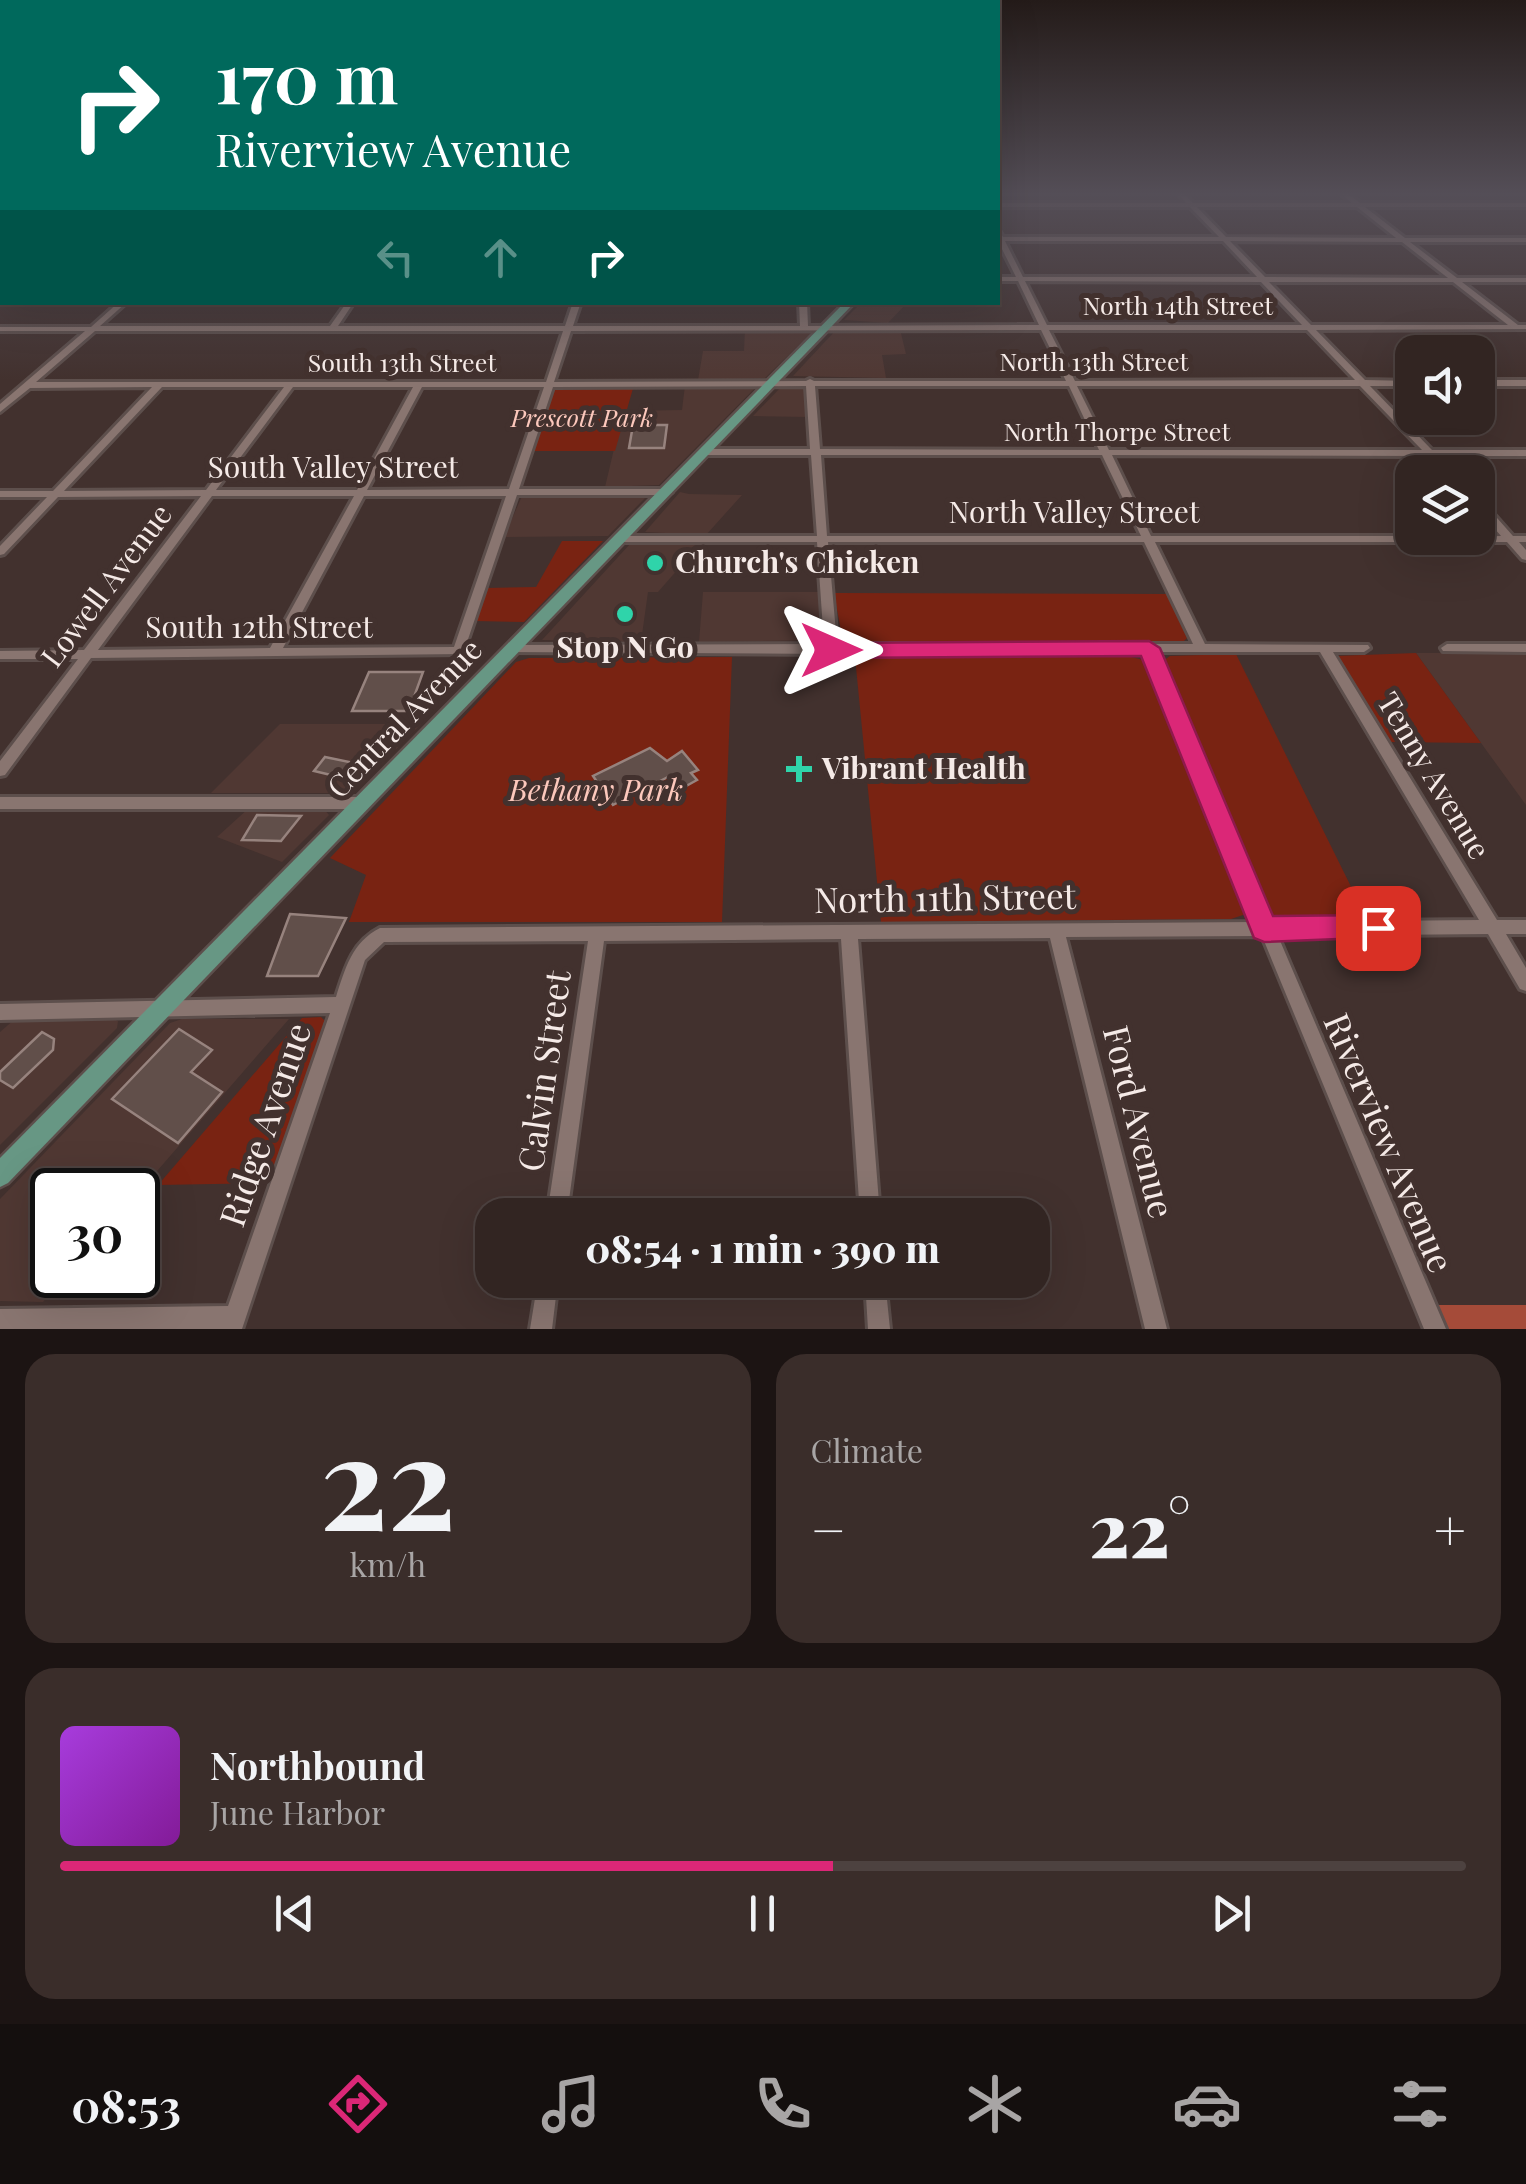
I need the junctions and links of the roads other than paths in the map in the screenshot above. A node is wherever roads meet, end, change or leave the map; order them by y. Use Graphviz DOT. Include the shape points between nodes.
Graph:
graph roads {
  1 [pos="1009,256"];
  2 [pos="1238,256"];
  3 [pos="1425,256"];
  4 [pos="1000,279"];
  5 [pos="1020,279"];
  6 [pos="1260,280"];
  7 [pos="1456,280"];
  8 [pos="1526,280"];
  9 [pos="121,305"];
  10 [pos="349,305"];
  11 [pos="576,305"];
  12 [pos="803,305"];
  13 [pos="849,305"];
  14 [pos="804,325"];
  15 [pos="831,325"];
  16 [pos="569,326"];
  17 [pos="1042,326"];
  18 [pos="1303,326"];
  19 [pos="0,328"];
  20 [pos="94,328"];
  21 [pos="333,328"];
  22 [pos="1523,330"];
  23 [pos="548,382"];
  24 [pos="775,382"];
  25 [pos="810,382"];
  26 [pos="1069,382"];
  27 [pos="420,383"];
  28 [pos="1360,383"];
  29 [pos="1395,383"];
  30 [pos="1495,383"];
  31 [pos="1526,383"];
  32 [pos="29,384"];
  33 [pos="160,384"];
  34 [pos="291,384"];
  35 [pos="0,409"];
  36 [pos="708,452"];
  37 [pos="816,452"];
  38 [pos="1105,452"];
  39 [pos="1430,453"];
  40 [pos="1526,453"];
  41 [pos="512,492"];
  42 [pos="667,492"];
  43 [pos="0,494"];
  44 [pos="55,494"];
  45 [pos="207,494"];
  46 [pos="360,494"];
  47 [pos="1495,521"];
  48 [pos="622,538"];
  49 [pos="1147,538"];
  50 [pos="822,539"];
  51 [pos="1512,539"];
  52 [pos="1526,539"];
  53 [pos="0,552"];
  54 [pos="1526,557"];
  55 [pos="1149,648"];
  56 [pos="1201,648"];
  57 [pos="1324,648"];
  58 [pos="1364,648"];
  59 [pos="1447,648"];
  60 [pos="1526,648"];
  61 [pos="513,649"];
  62 [pos="831,650"];
  63 [pos="274,653"];
  64 [pos="86,654"];
  65 [pos="0,655"];
  66 [pos="0,771"];
  67 [pos="0,803"];
  68 [pos="366,804"];
  69 [pos="1492,927"];
  70 [pos="1526,927"];
  71 [pos="1264,929"];
  72 [pos="1056,931"];
  73 [pos="849,932"];
  74 [pos="597,936"];
  75 [pos="368,945"];
  76 [pos="1526,983"];
  77 [pos="342,1004"];
  78 [pos="165,1010"];
  79 [pos="0,1012"];
  80 [pos="0,1175"];
  81 [pos="559,1198"];
  82 [pos="869,1198"];
  83 [pos="545,1298"];
  84 [pos="876,1298"];
  85 [pos="0,1320"];
  86 [pos="233,1323"];
  87 [pos="541,1329"];
  88 [pos="879,1329"];
  89 [pos="1156,1329"];
  90 [pos="1435,1329"];
  1 -- 5 [label="street"];
  2 -- 6 [label="street"];
  3 -- 7 [label="street"];
  4 -- 5 [label="street"];
  5 -- 6 [label="street"];
  5 -- 17 [label="street"];
  6 -- 7 [label="street"];
  6 -- 18 [label="street"];
  7 -- 8 [label="street"];
  7 -- 22 [label="street"];
  9 -- 20 [label="street"];
  10 -- 21 [label="street"];
  11 -- 16 [label="street"];
  12 -- 14 [label="street"];
  13 -- 15 [label="main road, Central Avenue"];
  14 -- 15 [label="street, North 14th Street"];
  14 -- 16 [label="street, North 14th Street"];
  15 -- 17 [label="street, North 14th Street"];
  15 -- 24 [label="main road, Central Avenue"];
  16 -- 21 [label="street, North 14th Street"];
  16 -- 23 [label="street"];
  17 -- 18 [label="street, North 14th Street"];
  17 -- 26 [label="street"];
  18 -- 22 [label="street, North 14th Street"];
  18 -- 28 [label="street"];
  19 -- 20 [label="street, North 14th Street"];
  20 -- 21 [label="street, North 14th Street"];
  20 -- 32 [label="street"];
  23 -- 24 [label="street, South 13th Street"];
  23 -- 27 [label="street, South 13th Street"];
  23 -- 41 [label="street"];
  24 -- 25 [label="street, North 13th Street"];
  24 -- 36 [label="main road, Central Avenue"];
  25 -- 26 [label="street, North 13th Street"];
  25 -- 37 [label="street"];
  26 -- 28 [label="street, North 13th Street"];
  26 -- 38 [label="street"];
  27 -- 34 [label="street, South 13th Street"];
  27 -- 46 [label="street"];
  28 -- 29 [label="street, North 13th Street"];
  28 -- 39 [label="street"];
  30 -- 31 [label="street"];
  32 -- 33 [label="street, South 13th Street"];
  32 -- 35 [label="street"];
  33 -- 34 [label="street, South 13th Street"];
  33 -- 44 [label="street"];
  34 -- 45 [label="street, Lowell Avenue"];
  36 -- 37 [label="street, North Thorpe Street"];
  36 -- 42 [label="main road, Central Avenue"];
  37 -- 38 [label="street, North Thorpe Street"];
  37 -- 50 [label="street"];
  38 -- 39 [label="street, North Thorpe Street"];
  38 -- 49 [label="street"];
  39 -- 40 [label="street, North Thorpe Street"];
  41 -- 42 [label="street, South Valley Street"];
  41 -- 46 [label="street, South Valley Street"];
  41 -- 63 [label="street, South 12th Street" via="459,651"];
  42 -- 48 [label="main road, Central Avenue"];
  43 -- 44 [label="street, South Valley Street"];
  44 -- 45 [label="street, South Valley Street"];
  44 -- 53 [label="street"];
  45 -- 46 [label="street, South Valley Street"];
  45 -- 64 [label="street, Lowell Avenue"];
  46 -- 63 [label="street"];
  47 -- 51 [label="street"];
  48 -- 50 [label="street, North Valley Street"];
  48 -- 61 [label="main road, Central Avenue"];
  49 -- 50 [label="street, North Valley Street"];
  49 -- 51 [label="street, North Valley Street"];
  49 -- 56 [label="street"];
  50 -- 62 [label="street"];
  51 -- 52 [label="street, North Valley Street"];
  51 -- 54 [label="street"];
  55 -- 56 [label="street"];
  55 -- 62 [label="street"];
  55 -- 71 [label="street, Riverview Avenue"];
  56 -- 57 [label="street"];
  57 -- 58 [label="street"];
  57 -- 69 [label="street, Tenny Avenue"];
  59 -- 60 [label="street"];
  61 -- 62 [label="street"];
  61 -- 68 [label="main road, Central Avenue"];
  63 -- 64 [label="street, South 12th Street"];
  64 -- 65 [label="street, South 12th Street"];
  64 -- 66 [label="street, Lowell Avenue"];
  67 -- 68 [label="street"];
  68 -- 78 [label="main road, Central Avenue"];
  69 -- 70 [label="street, North 11th Street"];
  69 -- 71 [label="street, North 11th Street"];
  69 -- 76 [label="street, Tenny Avenue"];
  71 -- 72 [label="street, North 11th Street"];
  71 -- 90 [label="street, Riverview Avenue"];
  72 -- 73 [label="street, North 11th Street"];
  72 -- 89 [label="street, Ford Avenue"];
  73 -- 74 [label="street, North 11th Street"];
  73 -- 82 [label="street"];
  74 -- 75 [label="street, North 11th Street" via="380,935"];
  74 -- 81 [label="street, Calvin Street"];
  75 -- 77 [label="street, Ridge Avenue"];
  77 -- 78 [label="street"];
  77 -- 86 [label="street, Ridge Avenue"];
  78 -- 79 [label="street"];
  78 -- 80 [label="main road, Central Avenue"];
  83 -- 87 [label="street"];
  84 -- 88 [label="street"];
  85 -- 86 [label="street"];
}
